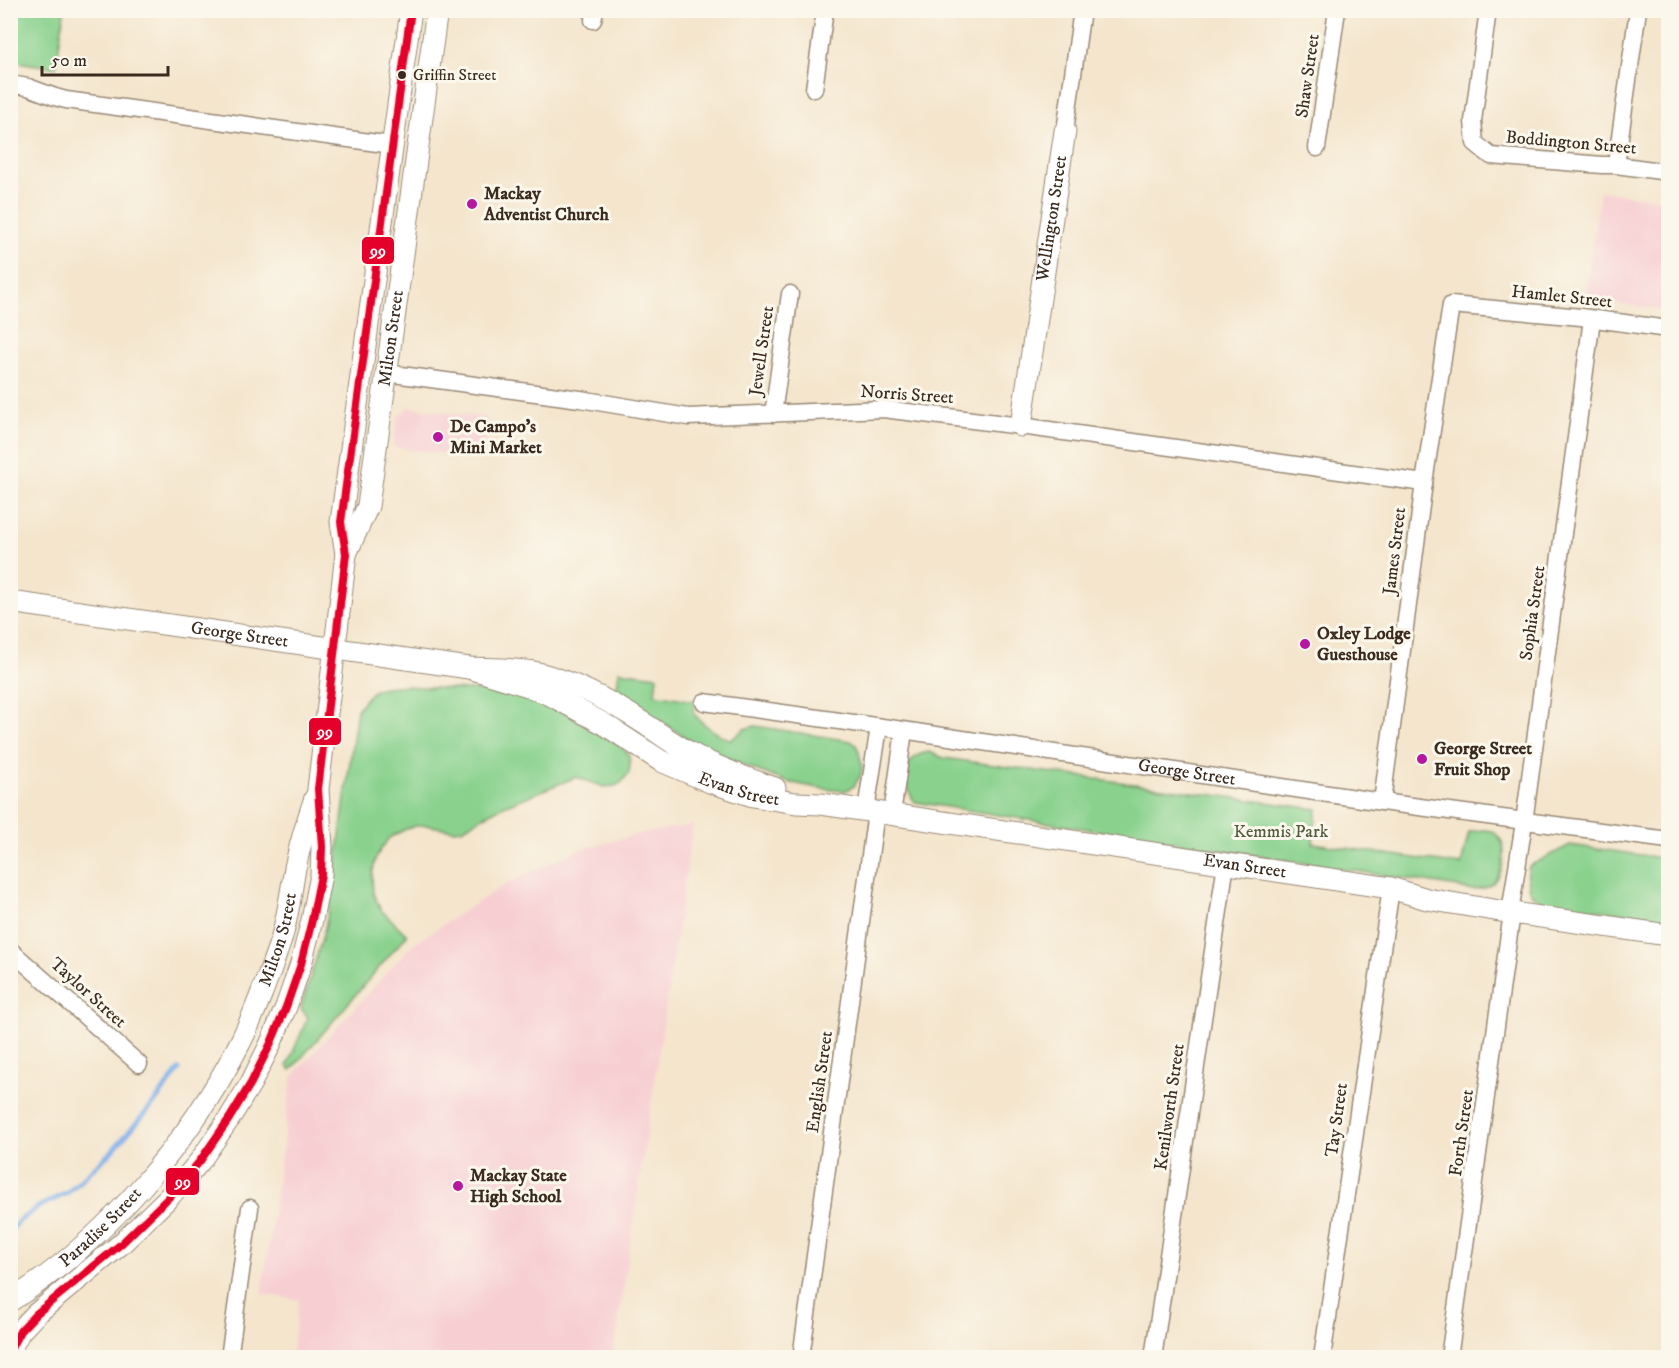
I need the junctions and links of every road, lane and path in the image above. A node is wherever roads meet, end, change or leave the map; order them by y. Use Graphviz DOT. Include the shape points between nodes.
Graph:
graph roads {
  1 [pos="411,10"];
  2 [pos="437,10"];
  3 [pos="825,10"];
  4 [pos="1082,10"];
  5 [pos="1337,10"];
  6 [pos="1488,10"];
  7 [pos="1638,10"];
  8 [pos="10,84"];
  9 [pos="814,89"];
  10 [pos="1065,131"];
  11 [pos="392,145"];
  12 [pos="416,148"];
  13 [pos="1317,148"];
  14 [pos="1616,165"];
  15 [pos="1668,172"];
  16 [pos="790,294"];
  17 [pos="1451,305"];
  18 [pos="1592,319"];
  19 [pos="1668,329"];
  20 [pos="361,370"];
  21 [pos="386,373"];
  22 [pos="773,414"];
  23 [pos="1021,426"];
  24 [pos="1424,483"];
  25 [pos="346,554"];
  26 [pos="10,602"];
  27 [pos="334,649"];
  28 [pos="469,668"];
  29 [pos="704,702"];
  30 [pos="879,727"];
  31 [pos="904,731"];
  32 [pos="672,742"];
  33 [pos="661,761"];
  34 [pos="318,789"];
  35 [pos="1382,802"];
  36 [pos="821,804"];
  37 [pos="878,812"];
  38 [pos="1524,822"];
  39 [pos="1668,840"];
  40 [pos="1226,863"];
  41 [pos="1390,888"];
  42 [pos="1511,913"];
  43 [pos="1668,935"];
  44 [pos="10,950"];
  45 [pos="139,1064"];
  46 [pos="218,1081"];
  47 [pos="244,1095"];
  48 [pos="250,1208"];
  49 [pos="10,1301"];
  50 [pos="10,1350"];
  51 [pos="229,1358"];
  52 [pos="801,1358"];
  53 [pos="1153,1358"];
  54 [pos="1322,1358"];
  55 [pos="1449,1358"];
  1 -- 11 [label="street, Milton Street"];
  2 -- 12 [label="street, Milton Street"];
  3 -- 9 [label="street"];
  4 -- 10 [label="street, Wellington Street"];
  5 -- 13 [label="street, Shaw Street"];
  6 -- 14 [label="street, Boddington Street" via="1473,121 1475,143 1491,156"];
  7 -- 14 [label="street"];
  8 -- 11 [label="street" via="66,100"];
  10 -- 23 [label="street, Wellington Street"];
  11 -- 12 [label="street"];
  11 -- 20 [label="street, Milton Street"];
  12 -- 21 [label="street, Milton Street"];
  14 -- 15 [label="street, Boddington Street"];
  16 -- 22 [label="street, Jewell Street"];
  17 -- 18 [label="street, Hamlet Street"];
  17 -- 24 [label="street, James Street"];
  18 -- 19 [label="street, Hamlet Street"];
  18 -- 38 [label="street, Sophia Street"];
  20 -- 21 [label="street"];
  20 -- 25 [label="street, Milton Street" via="341,522"];
  21 -- 22 [label="street, Norris Street" via="688,417"];
  21 -- 25 [label="street, Milton Street" via="368,506"];
  22 -- 23 [label="street, Norris Street" via="883,410"];
  23 -- 24 [label="street, Norris Street"];
  24 -- 35 [label="street, James Street"];
  25 -- 27 [label="street, Milton Street"];
  26 -- 27 [label="street, George Street"];
  27 -- 28 [label="street, George Street"];
  27 -- 34 [label="street, Milton Street"];
  28 -- 32 [label="street, George Street" via="529,671 568,683"];
  28 -- 33 [label="street, George Street" via="552,696"];
  29 -- 30 [label="street, George Street"];
  30 -- 31 [label="street, George Street"];
  30 -- 37 [label="street"];
  31 -- 35 [label="street, George Street"];
  31 -- 37 [label="street"];
  32 -- 33 [label="street"];
  32 -- 36 [label="street, Evan Street" via="729,772"];
  33 -- 36 [label="street, Evan Street" via="753,796"];
  34 -- 46 [label="street, Milton Street" via="300,849 287,918 267,980"];
  34 -- 47 [label="street, Milton Street" via="322,863 307,941 286,1007 265,1058"];
  35 -- 38 [label="street, George Street"];
  36 -- 37 [label="street, Evan Street"];
  37 -- 40 [label="street, Evan Street"];
  37 -- 52 [label="street, English Street"];
  38 -- 39 [label="street, George Street"];
  38 -- 42 [label="street, Sophia Street"];
  40 -- 41 [label="street, Evan Street"];
  40 -- 53 [label="street, Kenilworth Street"];
  41 -- 42 [label="street, Evan Street" via="1427,899"];
  41 -- 54 [label="street, Tay Street"];
  42 -- 43 [label="street, Evan Street"];
  42 -- 55 [label="street, Forth Street"];
  44 -- 45 [label="street, Taylor Street"];
  46 -- 49 [label="street, Paradise Street" via="156,1172 63,1262"];
  47 -- 50 [label="street, Paradise Street" via="200,1161 169,1197 113,1251 36,1314 20,1331"];
  48 -- 51 [label="street"];
}
